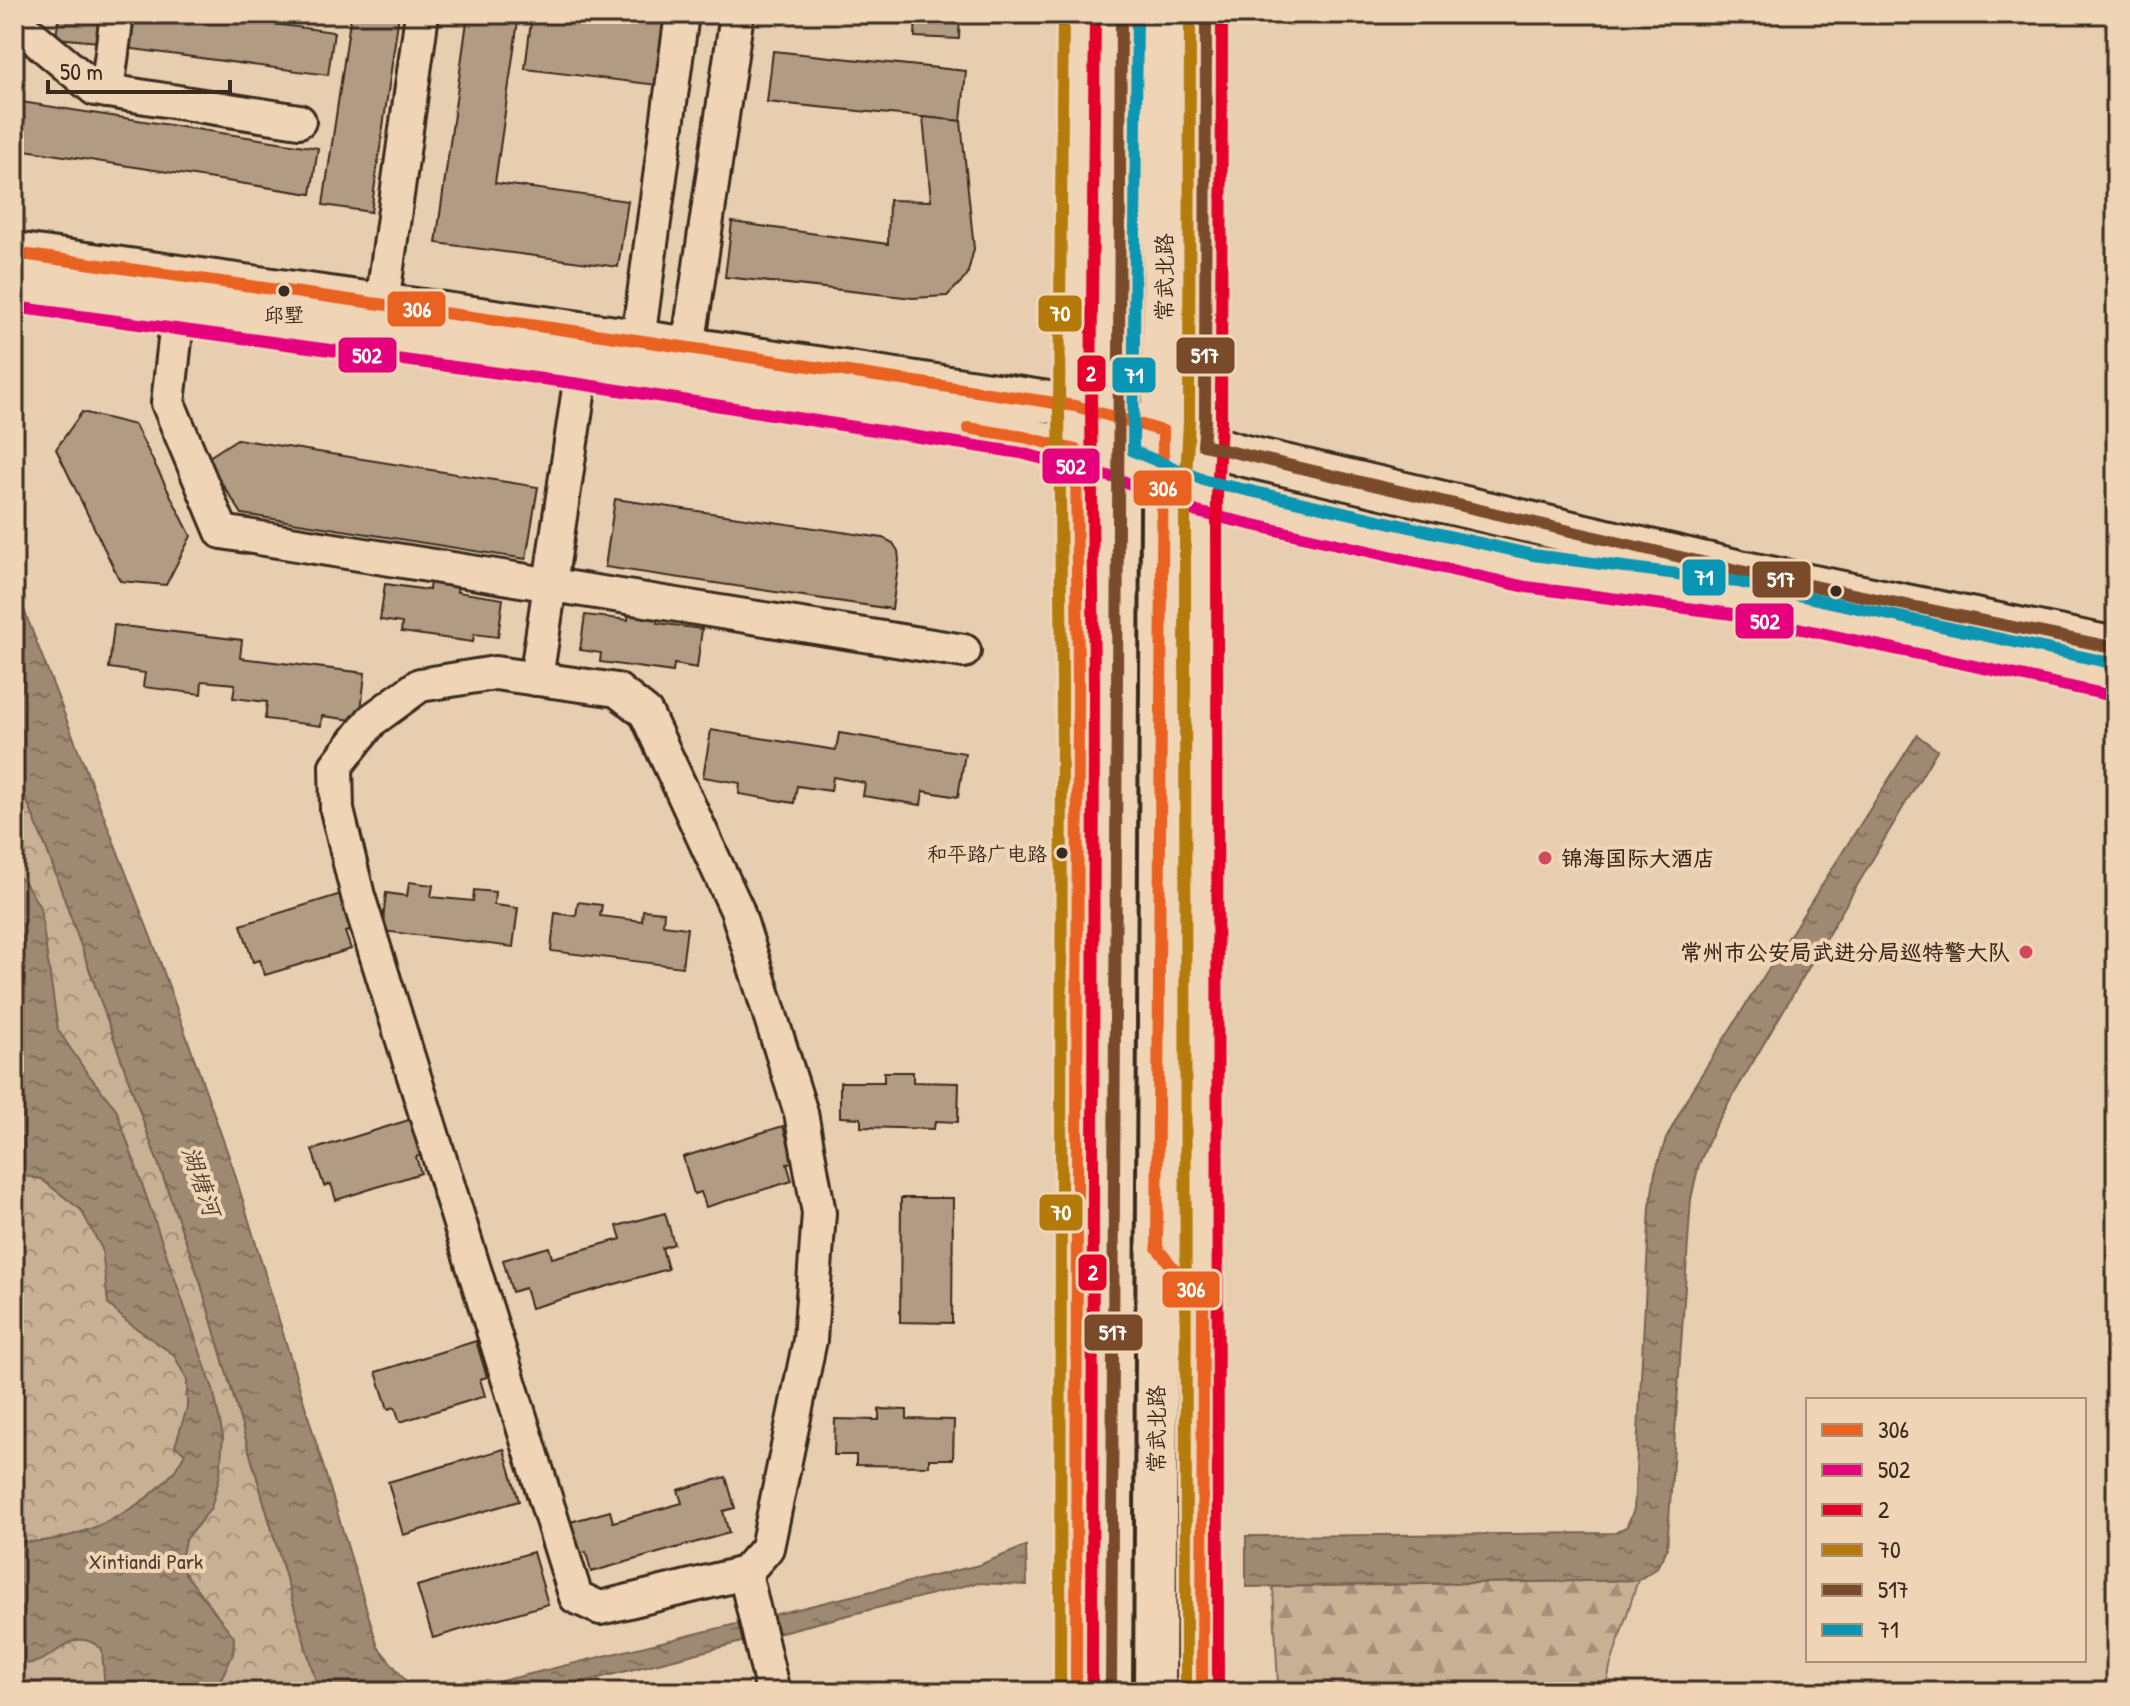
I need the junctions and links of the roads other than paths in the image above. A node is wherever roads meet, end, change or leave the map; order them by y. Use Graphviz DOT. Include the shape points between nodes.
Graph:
graph roads {
  1 [pos="117,14"];
  2 [pos="422,14"];
  3 [pos="682,14"];
  4 [pos="737,14"];
  5 [pos="1079,14"];
  6 [pos="1121,14"];
  7 [pos="1165,14"];
  8 [pos="1206,14"];
  9 [pos="14,25"];
  10 [pos="107,91"];
  11 [pos="299,121"];
  12 [pos="14,253"];
  13 [pos="14,291"];
  14 [pos="382,304"];
  15 [pos="178,313"];
  16 [pos="638,340"];
  17 [pos="688,348"];
  18 [pos="582,368"];
  19 [pos="1075,406"];
  20 [pos="1118,417"];
  21 [pos="1163,431"];
  22 [pos="1203,445"];
  23 [pos="1076,450"];
  24 [pos="1117,462"];
  25 [pos="1161,478"];
  26 [pos="1201,496"];
  27 [pos="550,585"];
  28 [pos="2116,648"];
  29 [pos="964,651"];
  30 [pos="536,679"];
  31 [pos="2116,680"];
  32 [pos="1157,1248"];
  33 [pos="1203,1304"];
  34 [pos="1157,1364"];
  35 [pos="1112,1474"];
  36 [pos="1076,1542"];
  37 [pos="745,1573"];
  38 [pos="773,1692"];
  39 [pos="1076,1692"];
  40 [pos="1111,1692"];
  41 [pos="1155,1692"];
  42 [pos="1202,1692"];
  1 -- 10 [label="street"];
  2 -- 14 [label="street"];
  3 -- 16 [label="street"];
  4 -- 17 [label="street"];
  5 -- 19 [label="street"];
  6 -- 20 [label="main road, 常武北路"];
  7 -- 21 [label="main road, 常武北路"];
  8 -- 22 [label="street"];
  9 -- 10 [label="street" via="95,89"];
  10 -- 11 [label="street"];
  12 -- 14 [label="main road"];
  13 -- 15 [label="main road"];
  14 -- 16 [label="main road"];
  15 -- 18 [label="main road"];
  15 -- 27 [label="street" via="168,403 222,532"];
  16 -- 17 [label="main road"];
  17 -- 19 [label="main road"];
  18 -- 23 [label="main road" via="1024,437"];
  18 -- 27 [label="street"];
  19 -- 20 [label="main road"];
  19 -- 23 [label="street"];
  20 -- 21 [label="main road"];
  20 -- 24 [label="main road, 常武北路"];
  21 -- 22 [label="main road"];
  21 -- 25 [label="main road, 常武北路"];
  22 -- 26 [label="street"];
  22 -- 28 [label="main road" via="1740,571"];
  23 -- 24 [label="main road"];
  23 -- 36 [label="street"];
  24 -- 25 [label="main road"];
  24 -- 35 [label="main road, 常武北路"];
  25 -- 26 [label="main road"];
  25 -- 32 [label="main road, 常武北路"];
  26 -- 31 [label="main road" via="1530,571 1735,598"];
  26 -- 33 [label="street"];
  27 -- 29 [label="street"];
  27 -- 30 [label="street"];
  30 -- 37 [label="street" via="617,690 646,713 737,910 801,1113 819,1213 810,1340 767,1548"];
  30 -- 37 [label="street" via="495,673 420,685 372,720 336,766 337,810 358,896 576,1597 600,1608"];
  32 -- 33 [label="main road"];
  32 -- 34 [label="main road, 常武北路"];
  33 -- 34 [label="main road"];
  33 -- 42 [label="street"];
  34 -- 41 [label="main road, 常武北路"];
  35 -- 36 [label="main road"];
  35 -- 40 [label="main road, 常武北路"];
  36 -- 39 [label="street"];
  37 -- 38 [label="street"];
}
